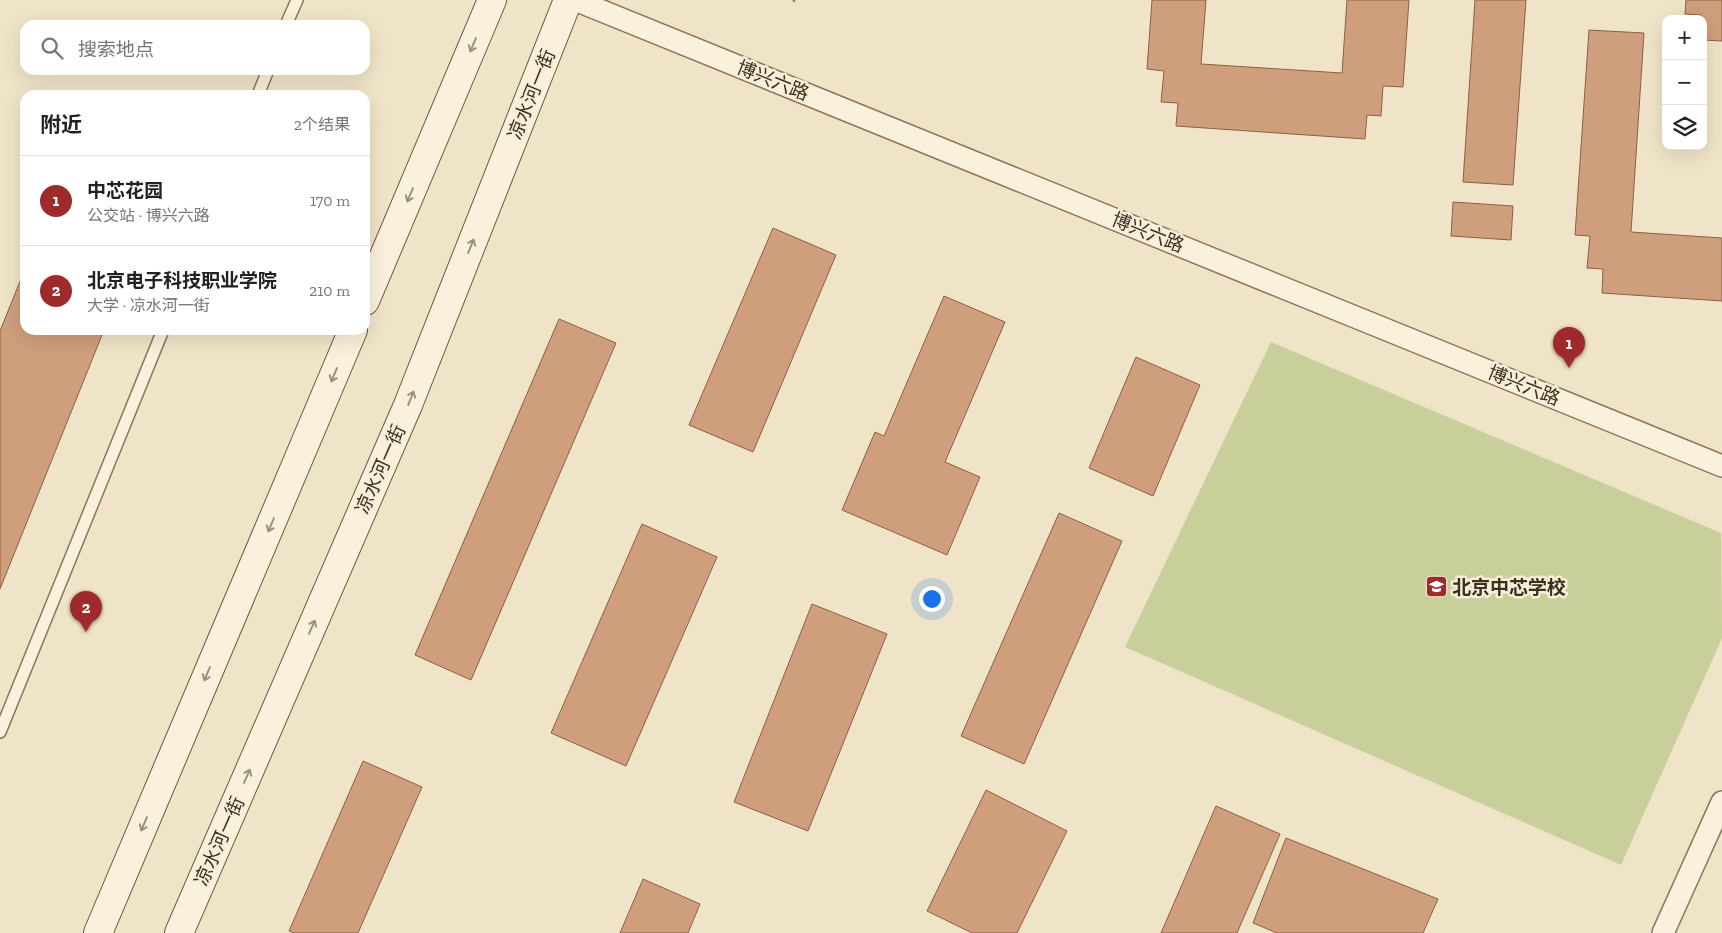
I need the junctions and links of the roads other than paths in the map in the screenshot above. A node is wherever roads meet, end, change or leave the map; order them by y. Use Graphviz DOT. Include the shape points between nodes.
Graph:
graph roads {
  1 [pos="296,0"];
  2 [pos="492,0"];
  3 [pos="568,0"];
  4 [pos="574,0"];
  5 [pos="288,20"];
  6 [pos="266,75"];
  7 [pos="260,90"];
  8 [pos="370,289"];
  9 [pos="161,335"];
  10 [pos="351,335"];
  11 [pos="1722,466"];
  12 [pos="0,732"];
  13 [pos="1722,802"];
  14 [pos="98,933"];
  15 [pos="179,933"];
  16 [pos="1663,933"];
  1 -- 5 [label="lane"];
  2 -- 8 [label="main road, one-way"];
  15 -- 3 [label="main road, 凉水河一街, one-way" via="408,405"];
  4 -- 11 [label="street, 博兴六路"];
  6 -- 7 [label="lane"];
  9 -- 12 [label="lane"];
  10 -- 14 [label="main road, one-way"];
  13 -- 16 [label="street"];
}
